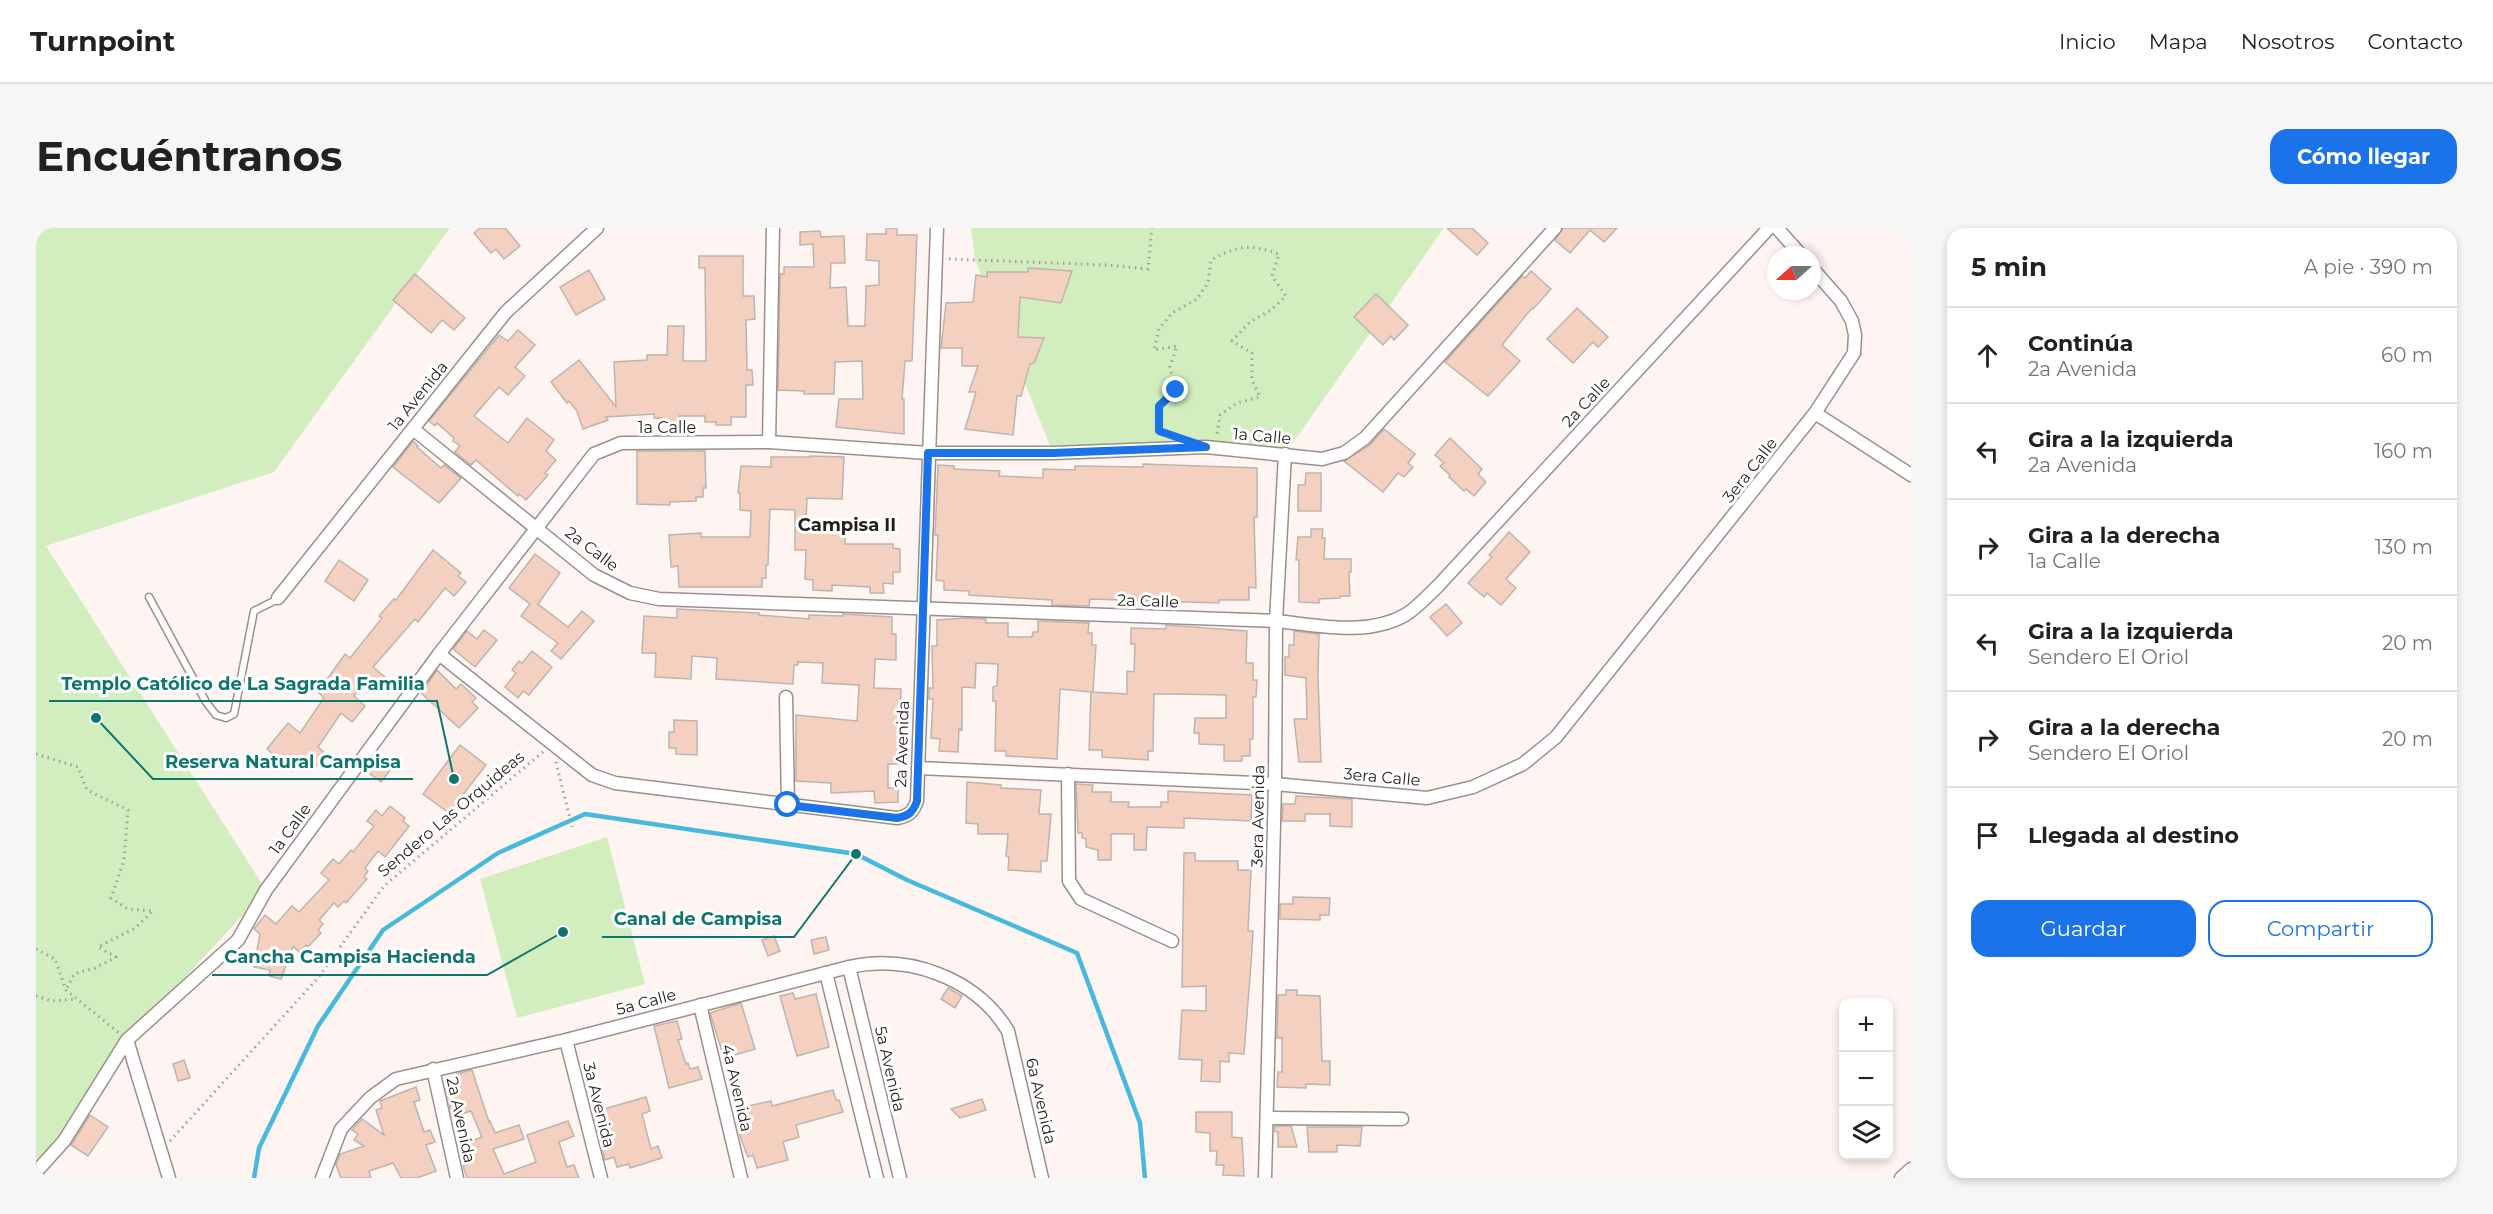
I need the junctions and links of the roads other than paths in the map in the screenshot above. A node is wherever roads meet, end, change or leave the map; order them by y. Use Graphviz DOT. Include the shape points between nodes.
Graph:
graph roads {
  1 [pos="597,228"];
  2 [pos="773,228"];
  3 [pos="937,228"];
  4 [pos="1555,228"];
  5 [pos="1768,228"];
  6 [pos="1777,228"];
  7 [pos="1793,246"];
  8 [pos="1821,278"];
  9 [pos="1815,413"];
  10 [pos="413,429"];
  11 [pos="769,442"];
  12 [pos="928,453"];
  13 [pos="1285,454"];
  14 [pos="1911,475"];
  15 [pos="537,528"];
  16 [pos="149,597"];
  17 [pos="278,598"];
  18 [pos="922,610"];
  19 [pos="1276,621"];
  20 [pos="439,654"];
  21 [pos="786,696"];
  22 [pos="918,768"];
  23 [pos="1068,774"];
  24 [pos="1275,784"];
  25 [pos="788,805"];
  26 [pos="1172,941"];
  27 [pos="849,967"];
  28 [pos="826,973"];
  29 [pos="700,1005"];
  30 [pos="1008,1032"];
  31 [pos="127,1040"];
  32 [pos="566,1040"];
  33 [pos="433,1069"];
  34 [pos="1268,1118"];
  35 [pos="1402,1119"];
  36 [pos="888,1130"];
  37 [pos="867,1136"];
  38 [pos="1911,1169"];
  39 [pos="36,1172"];
  40 [pos="169,1178"];
  41 [pos="322,1178"];
  42 [pos="457,1178"];
  43 [pos="601,1178"];
  44 [pos="741,1178"];
  45 [pos="877,1178"];
  46 [pos="900,1178"];
  47 [pos="1042,1178"];
  48 [pos="1265,1178"];
  49 [pos="1901,1178"];
  1 -- 10 [label="street, 1a Avenida" via="506,312"];
  2 -- 11 [label="street"];
  3 -- 12 [label="street, 2a Avenida"];
  4 -- 13 [label="street, 1a Calle" via="1365,438 1344,453 1322,459"];
  5 -- 19 [label="street, 2a Calle" via="1408,614 1389,623 1360,628"];
  6 -- 7 [label="street"];
  8 -- 9 [label="street, 3era Calle" via="1841,301 1855,335 1854,353"];
  9 -- 14 [label="street"];
  9 -- 24 [label="street, 3era Calle" via="1556,737 1523,764 1473,787 1427,798"];
  10 -- 15 [label="street, 2a Calle"];
  10 -- 17 [label="street, 1a Avenida"];
  11 -- 12 [label="street, 1a Calle"];
  11 -- 15 [label="street, 1a Calle" via="621,443 604,448 594,454"];
  12 -- 13 [label="street, 1a Calle" via="1215,448"];
  12 -- 18 [label="street, 2a Avenida"];
  13 -- 19 [label="street, 3era Avenida"];
  15 -- 18 [label="street, 2a Calle" via="594,575 630,593 659,599"];
  15 -- 20 [label="street, 1a Calle"];
  16 -- 17 [label="lane" via="206,702 216,715 226,718 234,714 254,611"];
  18 -- 19 [label="street, 2a Calle"];
  18 -- 22 [label="street, 2a Avenida"];
  19 -- 24 [label="street, 3era Avenida"];
  20 -- 25 [label="street, 2a Avenida" via="592,775 615,783"];
  20 -- 31 [label="street, 1a Calle" via="266,890 238,940"];
  21 -- 25 [label="street"];
  22 -- 23 [label="street, 3era Calle"];
  22 -- 25 [label="street, 2a Avenida" via="917,801 905,817"];
  23 -- 24 [label="street, 3era Calle"];
  23 -- 26 [label="street" via="1069,880 1073,890 1081,899"];
  24 -- 34 [label="street, 3era Avenida"];
  27 -- 28 [label="street, 5a Calle"];
  27 -- 30 [label="street, 5a Calle" via="897,963 933,970 982,999"];
  27 -- 36 [label="street, 5a Avenida"];
  28 -- 29 [label="street, 5a Calle"];
  28 -- 37 [label="street"];
  29 -- 32 [label="street, 5a Calle"];
  29 -- 44 [label="street, 4a Avenida"];
  30 -- 47 [label="street, 6a Avenida"];
  31 -- 39 [label="street, 1a Calle" via="64,1141"];
  31 -- 40 [label="street"];
  32 -- 33 [label="street, 5a Calle"];
  32 -- 43 [label="street, 3a Avenida"];
  33 -- 41 [label="street, 5a Calle" via="396,1079 370,1098 341,1129"];
  33 -- 42 [label="street, 2a Avenida"];
  34 -- 35 [label="street"];
  34 -- 48 [label="street, 3era Avenida"];
  36 -- 37 [label="street"];
  36 -- 46 [label="street, 5a Avenida"];
  37 -- 45 [label="street"];
  38 -- 49 [label="street"];
}
